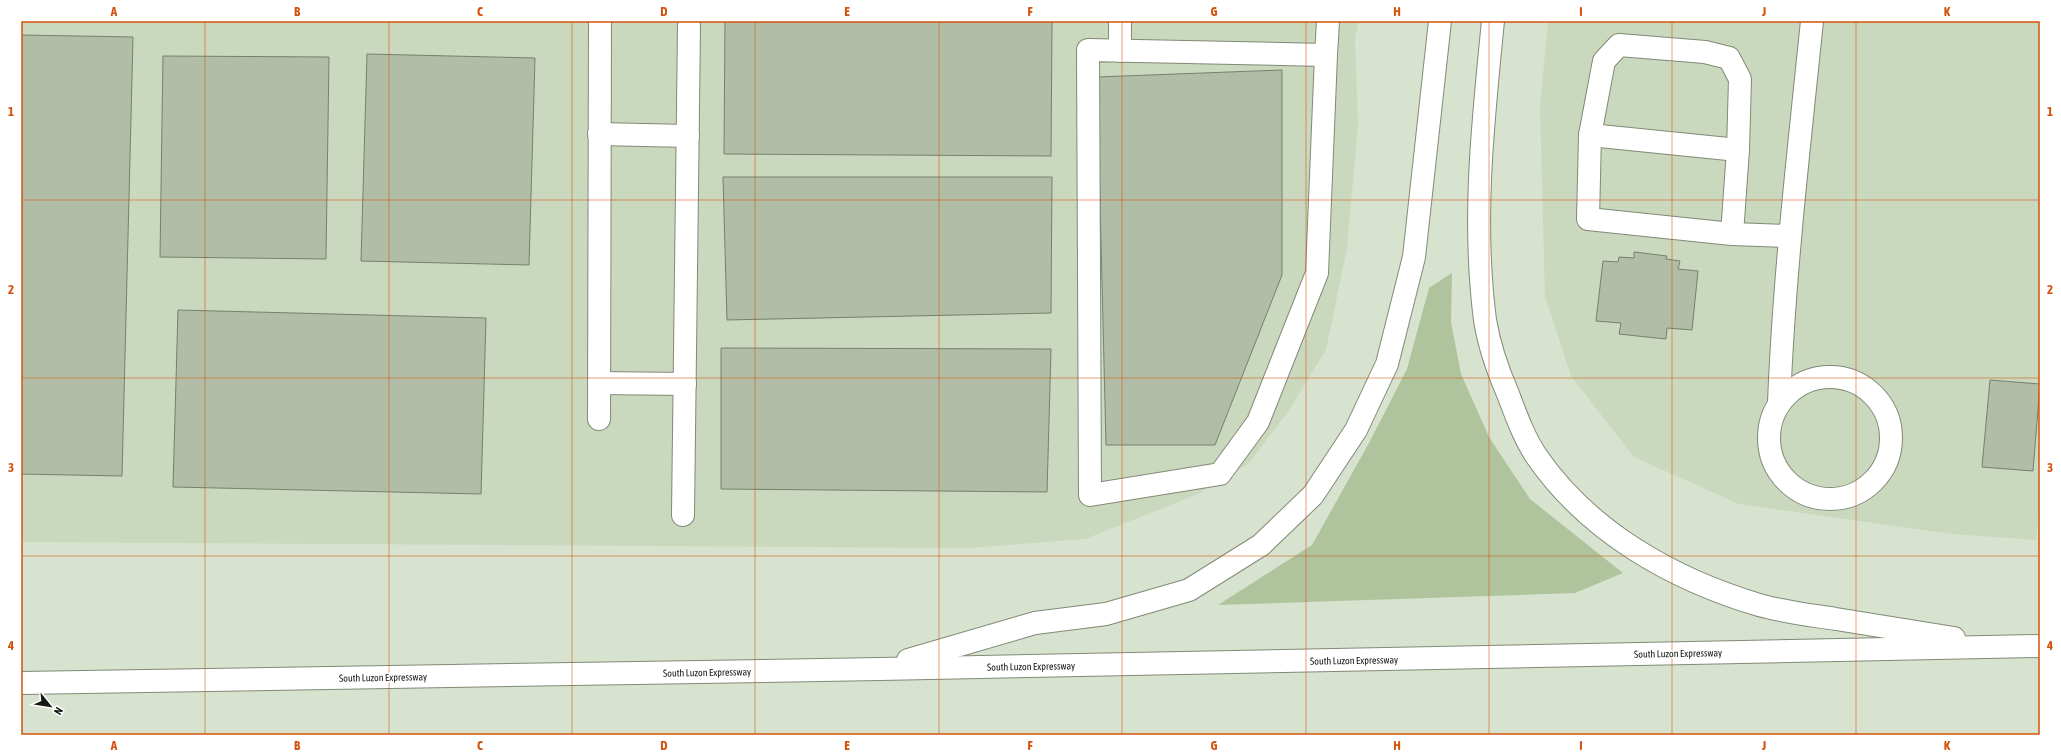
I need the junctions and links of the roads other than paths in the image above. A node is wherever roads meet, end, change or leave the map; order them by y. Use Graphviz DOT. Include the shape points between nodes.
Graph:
graph roads {
  1 [pos="600,21"];
  2 [pos="1120,21"];
  3 [pos="1328,21"];
  4 [pos="1440,21"];
  5 [pos="1493,21"];
  6 [pos="1812,21"];
  7 [pos="689,26"];
  8 [pos="1120,51"];
  9 [pos="1326,55"];
  10 [pos="599,134"];
  11 [pos="1590,135"];
  12 [pos="688,136"];
  13 [pos="1738,150"];
  14 [pos="1732,234"];
  15 [pos="1790,236"];
  16 [pos="599,383"];
  17 [pos="685,384"];
  18 [pos="1779,403"];
  19 [pos="599,419"];
  20 [pos="683,515"];
  21 [pos="2040,646"];
  22 [pos="2010,647"];
  23 [pos="880,669"];
  24 [pos="21,683"];
  1 -- 10 [label="main road"];
  2 -- 8 [label="main road"];
  3 -- 9 [label="main road"];
  4 -- 23 [label="main road" via="1414,257 1387,364 1356,430 1313,495 1261,545 1189,590 1106,614 1034,623"];
  5 -- 22 [label="main road" via="1480,153 1478,238 1486,322 1498,370 1515,413 1536,455 1564,491 1603,527 1654,562 1725,593 1761,605 1798,613"];
  6 -- 15 [label="main road"];
  7 -- 12 [label="main road"];
  8 -- 9 [label="main road"];
  8 -- 9 [label="main road" via="1088,50 1090,495 1220,474 1258,422 1317,273"];
  10 -- 12 [label="main road"];
  10 -- 16 [label="main road"];
  11 -- 13 [label="main road"];
  11 -- 13 [label="main road" via="1604,61 1619,45 1705,52 1729,58 1740,79"];
  11 -- 14 [label="main road" via="1588,219"];
  12 -- 17 [label="main road"];
  13 -- 14 [label="main road"];
  14 -- 15 [label="main road"];
  15 -- 18 [label="main road" via="1781,339"];
  16 -- 17 [label="main road"];
  16 -- 19 [label="main road"];
  17 -- 20 [label="main road"];
  18 -- 18 [label="main road" via="1771,421 1768,440 1770,453 1781,476 1795,489 1812,497 1832,499 1850,495 1867,486 1881,472 1889,452 1891,431 1885,410 1872,394 1855,382 1834,377 1813,378 1794,388"];
  21 -- 22 [label="main road, South Luzon Expressway"];
  22 -- 23 [label="main road, South Luzon Expressway"];
  23 -- 24 [label="main road, South Luzon Expressway"];
}
